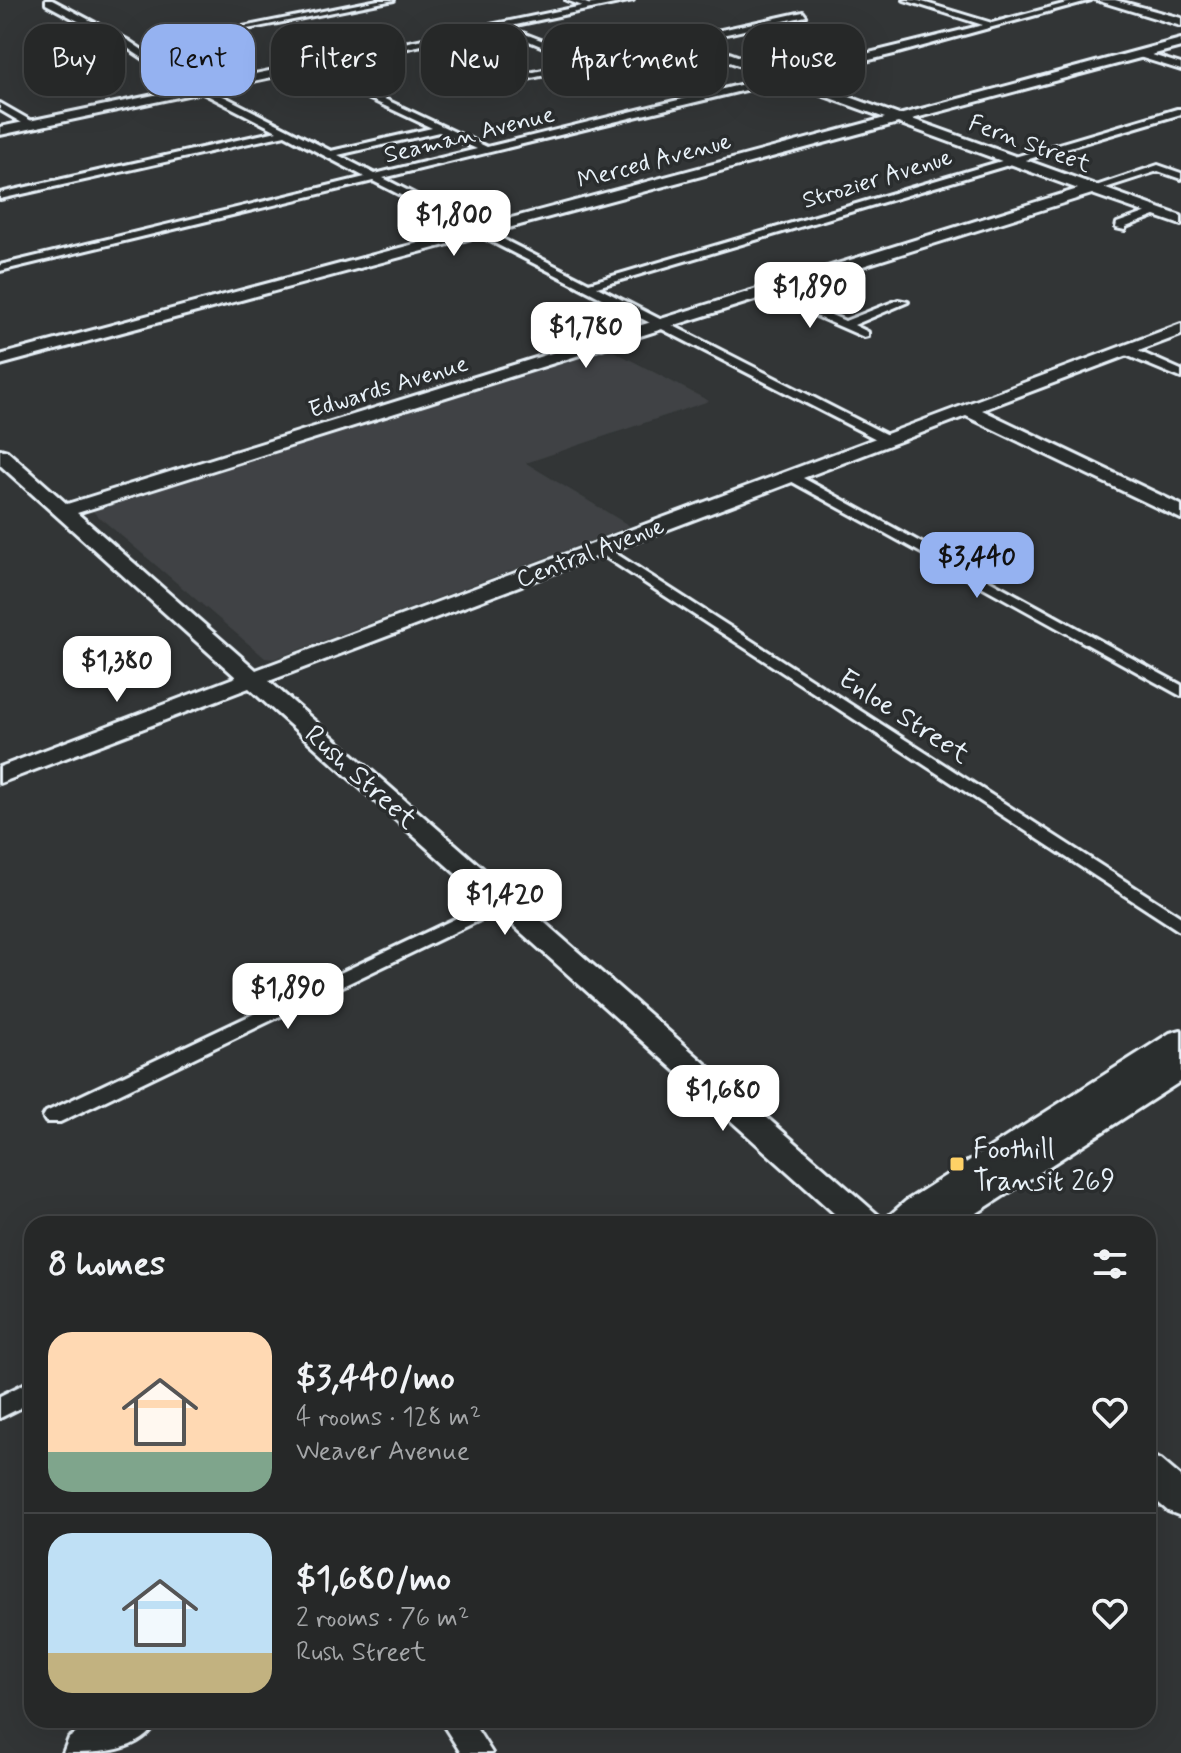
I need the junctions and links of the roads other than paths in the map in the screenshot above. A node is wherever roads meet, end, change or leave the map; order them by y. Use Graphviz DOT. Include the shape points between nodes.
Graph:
graph roads {
  1 [pos="390,0"];
  2 [pos="570,0"];
  3 [pos="627,0"];
  4 [pos="908,0"];
  5 [pos="1087,0"];
  6 [pos="1102,0"];
  7 [pos="1120,0"];
  8 [pos="49,2"];
  9 [pos="591,7"];
  10 [pos="803,14"];
  11 [pos="1181,20"];
  12 [pos="513,24"];
  13 [pos="255,26"];
  14 [pos="994,26"];
  15 [pos="727,31"];
  16 [pos="1181,43"];
  17 [pos="141,54"];
  18 [pos="1139,54"];
  19 [pos="865,58"];
  20 [pos="1181,67"];
  21 [pos="743,88"];
  22 [pos="170,96"];
  23 [pos="217,96"];
  24 [pos="370,96"];
  25 [pos="835,96"];
  26 [pos="0,106"];
  27 [pos="1180,111"];
  28 [pos="899,119"];
  29 [pos="32,125"];
  30 [pos="439,129"];
  31 [pos="0,131"];
  32 [pos="286,132"];
  33 [pos="486,150"];
  34 [pos="331,154"];
  35 [pos="1012,160"];
  36 [pos="1181,176"];
  37 [pos="376,178"];
  38 [pos="1092,189"];
  39 [pos="0,196"];
  40 [pos="1156,212"];
  41 [pos="1181,221"];
  42 [pos="1121,228"];
  43 [pos="479,231"];
  44 [pos="0,268"];
  45 [pos="587,287"];
  46 [pos="770,292"];
  47 [pos="902,302"];
  48 [pos="661,326"];
  49 [pos="843,326"];
  50 [pos="1181,329"];
  51 [pos="864,334"];
  52 [pos="1125,350"];
  53 [pos="0,360"];
  54 [pos="1181,374"];
  55 [pos="967,410"];
  56 [pos="886,440"];
  57 [pos="4,462"];
  58 [pos="792,476"];
  59 [pos="63,511"];
  60 [pos="1181,513"];
  61 [pos="601,548"];
  62 [pos="252,678"];
  63 [pos="1181,691"];
  64 [pos="0,776"];
  65 [pos="503,902"];
  66 [pos="1181,926"];
  67 [pos="1181,1041"];
  68 [pos="1181,1066"];
  69 [pos="53,1117"];
  70 [pos="858,1216"];
  71 [pos="911,1216"];
  72 [pos="946,1216"];
  73 [pos="24,1394"];
  74 [pos="0,1408"];
  75 [pos="1156,1478"];
  76 [pos="1181,1500"];
  77 [pos="124,1728"];
  78 [pos="460,1728"];
  79 [pos="85,1753"];
  80 [pos="478,1753"];
  1 -- 13 [label="street"];
  2 -- 9 [label="street"];
  3 -- 9 [label="street"];
  4 -- 14 [label="street"];
  5 -- 14 [label="street, Seaman Avenue"];
  6 -- 11 [label="main road"];
  7 -- 11 [label="main road"];
  8 -- 17 [label="street"];
  9 -- 12 [label="street"];
  10 -- 15 [label="street"];
  14 -- 19 [label="street, Seaman Avenue"];
  16 -- 18 [label="street, Merced Avenue"];
  18 -- 20 [label="street"];
  18 -- 28 [label="street, Merced Avenue"];
  21 -- 33 [label="street, Seaman Avenue"];
  22 -- 29 [label="street"];
  23 -- 32 [label="street"];
  24 -- 30 [label="street"];
  25 -- 28 [label="street, Fern Street"];
  26 -- 29 [label="street"];
  27 -- 35 [label="street, Strozier Avenue"];
  28 -- 35 [label="street, Fern Street"];
  28 -- 43 [label="street, Merced Avenue"];
  29 -- 31 [label="street"];
  30 -- 33 [label="street"];
  30 -- 34 [label="street"];
  32 -- 34 [label="street"];
  32 -- 39 [label="street"];
  33 -- 37 [label="street, Seaman Avenue"];
  34 -- 37 [label="street"];
  35 -- 38 [label="street, Fern Street"];
  35 -- 45 [label="street, Strozier Avenue"];
  36 -- 38 [label="street" via="1158,168"];
  37 -- 43 [label="street"];
  37 -- 44 [label="street, Seaman Avenue"];
  38 -- 40 [label="street, Fern Street"];
  38 -- 46 [label="street, Edwards Avenue"];
  40 -- 41 [label="street, Fern Street"];
  40 -- 42 [label="street"];
  43 -- 45 [label="street"];
  43 -- 53 [label="street, Merced Avenue"];
  45 -- 48 [label="street"];
  46 -- 48 [label="street, Edwards Avenue"];
  46 -- 49 [label="street"];
  47 -- 49 [label="street"];
  48 -- 56 [label="street"];
  48 -- 59 [label="street, Edwards Avenue"];
  49 -- 51 [label="street"];
  50 -- 52 [label="street, Central Avenue"];
  52 -- 54 [label="street"];
  52 -- 55 [label="street, Central Avenue"];
  55 -- 56 [label="street, Central Avenue"];
  55 -- 60 [label="street"];
  56 -- 58 [label="street, Central Avenue"];
  57 -- 59 [label="street, Rush Street"];
  58 -- 61 [label="street, Central Avenue"];
  58 -- 63 [label="street"];
  59 -- 62 [label="street, Rush Street"];
  61 -- 62 [label="street, Central Avenue"];
  61 -- 66 [label="street, Enloe Street"];
  62 -- 64 [label="street, Central Avenue"];
  62 -- 65 [label="street, Rush Street"];
  65 -- 69 [label="street"];
  65 -- 70 [label="street, Rush Street"];
  67 -- 71 [label="main road"];
  68 -- 72 [label="main road"];
  73 -- 74 [label="street"];
  75 -- 76 [label="street"];
  77 -- 79 [label="main road"];
  78 -- 80 [label="street"];
}
